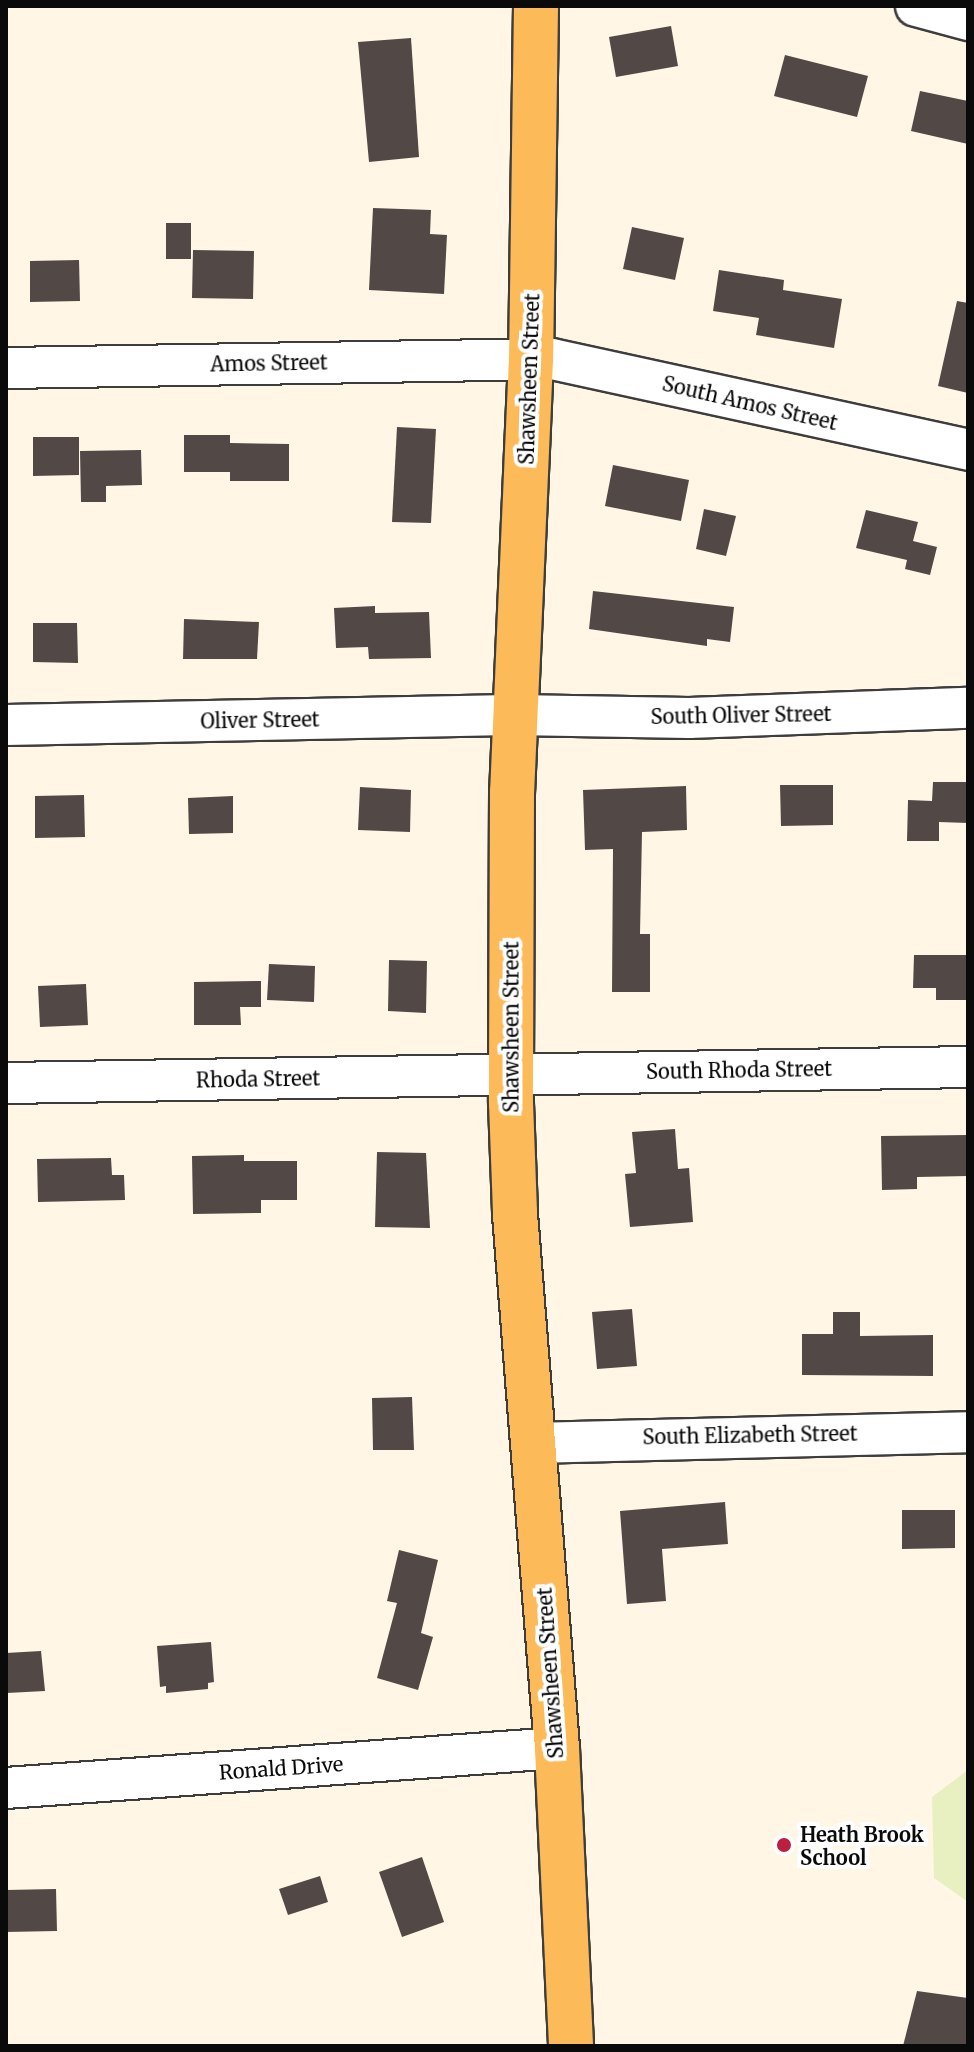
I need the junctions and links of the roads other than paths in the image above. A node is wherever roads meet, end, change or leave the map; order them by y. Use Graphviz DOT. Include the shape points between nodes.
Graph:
graph roads {
  1 [pos="536,6"];
  2 [pos="916,6"];
  3 [pos="968,20"];
  4 [pos="531,359"];
  5 [pos="6,368"];
  6 [pos="968,450"];
  7 [pos="968,708"];
  8 [pos="514,715"];
  9 [pos="6,725"];
  10 [pos="968,1067"];
  11 [pos="511,1074"];
  12 [pos="6,1083"];
  13 [pos="968,1432"];
  14 [pos="532,1443"];
  15 [pos="557,1748"];
  16 [pos="6,1788"];
  17 [pos="571,2046"];
  1 -- 4 [label="main road, Shawsheen Street"];
  2 -- 3 [label="street"];
  4 -- 5 [label="street, Amos Street"];
  4 -- 6 [label="street, South Amos Street"];
  4 -- 8 [label="main road, Shawsheen Street"];
  7 -- 8 [label="street, South Oliver Street" via="689,718"];
  8 -- 9 [label="street, Oliver Street"];
  8 -- 11 [label="main road, Shawsheen Street"];
  10 -- 11 [label="street, South Rhoda Street"];
  11 -- 12 [label="street, Rhoda Street"];
  11 -- 14 [label="main road, Shawsheen Street"];
  13 -- 14 [label="street, South Elizabeth Street"];
  14 -- 15 [label="main road, Shawsheen Street"];
  15 -- 16 [label="street, Ronald Drive"];
  15 -- 17 [label="main road, Shawsheen Street"];
}
